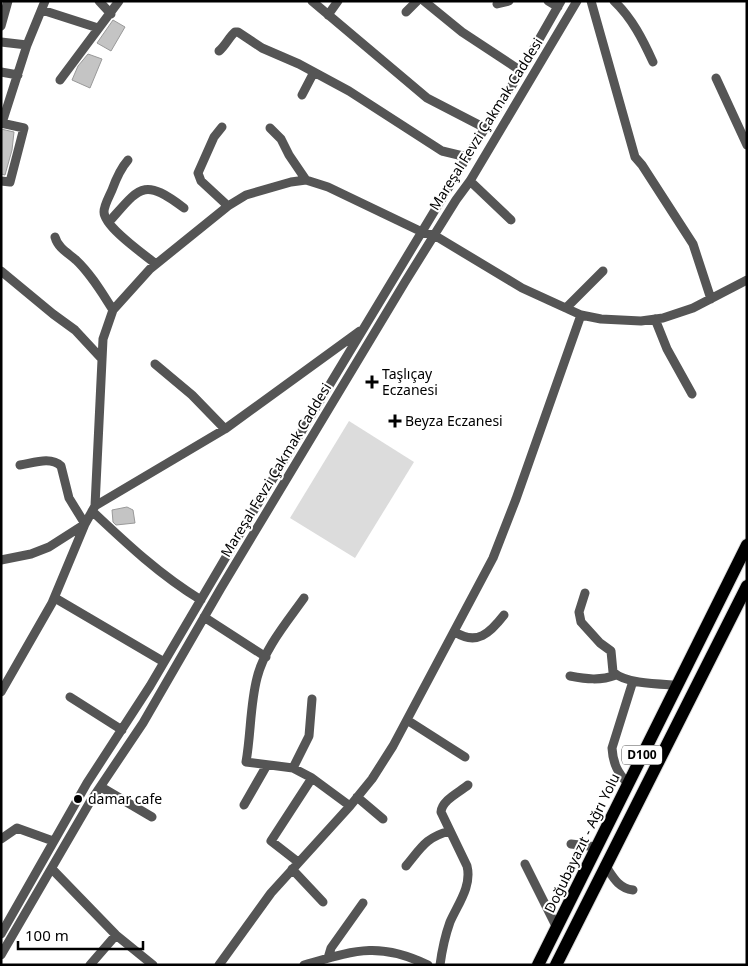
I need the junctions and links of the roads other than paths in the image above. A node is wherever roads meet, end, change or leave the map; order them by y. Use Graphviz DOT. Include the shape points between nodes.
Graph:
graph roads {
  1 [pos="8,1"];
  2 [pos="99,1"];
  3 [pos="119,1"];
  4 [pos="312,1"];
  5 [pos="338,1"];
  6 [pos="417,1"];
  7 [pos="424,1"];
  8 [pos="509,1"];
  9 [pos="548,1"];
  10 [pos="577,1"];
  11 [pos="591,1"];
  12 [pos="614,1"];
  13 [pos="497,4"];
  14 [pos="560,4"];
  15 [pos="43,6"];
  16 [pos="406,12"];
  17 [pos="111,14"];
  18 [pos="328,15"];
  19 [pos="1,26"];
  20 [pos="98,28"];
  21 [pos="1,42"];
  22 [pos="27,45"];
  23 [pos="220,51"];
  24 [pos="654,62"];
  25 [pos="521,71"];
  26 [pos="1,72"];
  27 [pos="314,72"];
  28 [pos="18,75"];
  29 [pos="716,78"];
  30 [pos="60,80"];
  31 [pos="302,95"];
  32 [pos="2,123"];
  33 [pos="222,127"];
  34 [pos="270,128"];
  35 [pos="485,128"];
  36 [pos="747,145"];
  37 [pos="467,157"];
  38 [pos="128,160"];
  39 [pos="1,180"];
  40 [pos="306,180"];
  41 [pos="470,181"];
  42 [pos="228,206"];
  43 [pos="184,208"];
  44 [pos="510,220"];
  45 [pos="109,222"];
  46 [pos="422,232"];
  47 [pos="434,235"];
  48 [pos="55,237"];
  49 [pos="156,264"];
  50 [pos="1,270"];
  51 [pos="603,271"];
  52 [pos="747,280"];
  53 [pos="711,299"];
  54 [pos="566,308"];
  55 [pos="114,310"];
  56 [pos="580,315"];
  57 [pos="655,319"];
  58 [pos="365,328"];
  59 [pos="101,358"];
  60 [pos="155,364"];
  61 [pos="692,394"];
  62 [pos="225,429"];
  63 [pos="20,465"];
  64 [pos="94,508"];
  65 [pos="85,524"];
  66 [pos="747,546"];
  67 [pos="1,560"];
  68 [pos="747,586"];
  69 [pos="585,593"];
  70 [pos="55,598"];
  71 [pos="304,598"];
  72 [pos="201,600"];
  73 [pos="504,615"];
  74 [pos="204,618"];
  75 [pos="455,632"];
  76 [pos="266,657"];
  77 [pos="164,662"];
  78 [pos="616,675"];
  79 [pos="570,676"];
  80 [pos="633,681"];
  81 [pos="676,686"];
  82 [pos="1,692"];
  83 [pos="70,697"];
  84 [pos="312,699"];
  85 [pos="407,720"];
  86 [pos="122,730"];
  87 [pos="465,757"];
  88 [pos="267,765"];
  89 [pos="293,768"];
  90 [pos="312,778"];
  91 [pos="628,784"];
  92 [pos="468,785"];
  93 [pos="101,787"];
  94 [pos="357,797"];
  95 [pos="244,805"];
  96 [pos="350,806"];
  97 [pos="152,817"];
  98 [pos="383,820"];
  99 [pos="450,831"];
  100 [pos="1,839"];
  101 [pos="53,841"];
  102 [pos="571,844"];
  103 [pos="598,847"];
  104 [pos="525,864"];
  105 [pos="295,865"];
  106 [pos="606,865"];
  107 [pos="406,866"];
  108 [pos="52,869"];
  109 [pos="633,890"];
  110 [pos="323,902"];
  111 [pos="363,903"];
  112 [pos="557,928"];
  113 [pos="1,934"];
  114 [pos="116,935"];
  115 [pos="1,955"];
  116 [pos="328,958"];
  117 [pos="90,965"];
  118 [pos="153,965"];
  119 [pos="219,965"];
  120 [pos="304,965"];
  121 [pos="428,965"];
  122 [pos="440,965"];
  123 [pos="538,965"];
  124 [pos="556,965"];
  1 -- 19 [label="street"];
  2 -- 17 [label="street"];
  3 -- 17 [label="street"];
  4 -- 18 [label="street"];
  5 -- 18 [label="street"];
  6 -- 16 [label="street"];
  7 -- 25 [label="street" via="462,32"];
  8 -- 13 [label="street"];
  9 -- 14 [label="street"];
  10 -- 41 [label="street, Mareşal Fevzi Çakmak Caddesi"];
  11 -- 53 [label="street" via="635,157 693,244"];
  12 -- 24 [label="street" via="639,32"];
  14 -- 25 [label="street, Mareşal Fevzi Çakmak Caddesi"];
  15 -- 20 [label="street"];
  15 -- 22 [label="street"];
  17 -- 20 [label="street"];
  18 -- 35 [label="street" via="427,98"];
  20 -- 30 [label="street"];
  21 -- 22 [label="street"];
  22 -- 28 [label="street"];
  23 -- 27 [label="street" via="238,32 262,48"];
  25 -- 35 [label="street, Mareşal Fevzi Çakmak Caddesi"];
  26 -- 28 [label="street"];
  27 -- 31 [label="street"];
  27 -- 37 [label="street" via="442,150"];
  28 -- 32 [label="street"];
  29 -- 36 [label="street"];
  32 -- 39 [label="street" via="24,128 10,182"];
  33 -- 42 [label="street" via="198,173"];
  34 -- 40 [label="street" via="284,143"];
  35 -- 37 [label="street, Mareşal Fevzi Çakmak Caddesi"];
  37 -- 46 [label="street, Mareşal Fevzi Çakmak Caddesi"];
  38 -- 45 [label="street" via="118,174 106,205 104,213"];
  40 -- 42 [label="street" via="258,191"];
  40 -- 46 [label="street" via="328,187"];
  41 -- 44 [label="street"];
  41 -- 47 [label="street, Mareşal Fevzi Çakmak Caddesi"];
  42 -- 49 [label="street"];
  43 -- 45 [label="street" via="164,193 149,188 137,194"];
  45 -- 49 [label="street"];
  46 -- 47 [label="street"];
  46 -- 58 [label="street, Mareşal Fevzi Çakmak Caddesi"];
  47 -- 54 [label="street" via="522,288"];
  47 -- 74 [label="street, Mareşal Fevzi Çakmak Caddesi"];
  48 -- 55 [label="street" via="59,246 77,261"];
  49 -- 55 [label="street"];
  50 -- 59 [label="street" via="75,330"];
  51 -- 54 [label="street"];
  52 -- 53 [label="street"];
  53 -- 57 [label="street"];
  54 -- 56 [label="street"];
  55 -- 59 [label="street" via="102,339"];
  56 -- 57 [label="street" via="601,319"];
  56 -- 75 [label="street" via="520,490 493,558"];
  57 -- 61 [label="street" via="667,349"];
  58 -- 62 [label="street"];
  58 -- 72 [label="street, Mareşal Fevzi Çakmak Caddesi"];
  59 -- 64 [label="street"];
  60 -- 62 [label="street"];
  62 -- 64 [label="street"];
  63 -- 65 [label="street" via="46,461 61,466 70,498"];
  64 -- 65 [label="street"];
  64 -- 72 [label="street" via="144,559"];
  65 -- 67 [label="street" via="49,547"];
  65 -- 70 [label="street"];
  66 -- 81 [label="highway, Doğubayazıt - Ağrı Yolu / D100"];
  68 -- 106 [label="highway, D100"];
  69 -- 78 [label="street" via="579,618 584,627 611,651 611,668"];
  70 -- 77 [label="street"];
  70 -- 82 [label="street"];
  71 -- 76 [label="street"];
  72 -- 77 [label="street, Mareşal Fevzi Çakmak Caddesi"];
  73 -- 75 [label="street" via="485,635 468,638"];
  74 -- 76 [label="street"];
  74 -- 93 [label="street, Mareşal Fevzi Çakmak Caddesi" via="143,723"];
  75 -- 85 [label="street"];
  76 -- 88 [label="street" via="257,676 246,762"];
  77 -- 86 [label="street, Mareşal Fevzi Çakmak Caddesi"];
  78 -- 79 [label="street" via="589,680"];
  78 -- 80 [label="street"];
  80 -- 81 [label="street"];
  80 -- 91 [label="street" via="612,748 617,772"];
  81 -- 91 [label="highway, Doğubayazıt - Ağrı Yolu / D100"];
  83 -- 86 [label="street"];
  84 -- 89 [label="street" via="309,736"];
  85 -- 87 [label="street"];
  85 -- 94 [label="street" via="394,746"];
  86 -- 101 [label="street, Mareşal Fevzi Çakmak Caddesi"];
  88 -- 89 [label="street"];
  88 -- 95 [label="street"];
  89 -- 90 [label="street"];
  90 -- 96 [label="street"];
  90 -- 105 [label="street" via="271,841"];
  91 -- 103 [label="highway, Doğubayazıt - Ağrı Yolu / D100"];
  92 -- 99 [label="street" via="441,808"];
  93 -- 97 [label="street"];
  93 -- 108 [label="street, Mareşal Fevzi Çakmak Caddesi"];
  94 -- 96 [label="street"];
  94 -- 98 [label="street"];
  96 -- 105 [label="street"];
  99 -- 107 [label="street" via="427,840"];
  99 -- 122 [label="street" via="467,866 468,878 450,923"];
  100 -- 101 [label="street" via="17,828"];
  101 -- 113 [label="street, Mareşal Fevzi Çakmak Caddesi"];
  102 -- 103 [label="street"];
  103 -- 112 [label="highway, Doğubayazıt - Ağrı Yolu / D100"];
  104 -- 112 [label="street"];
  105 -- 110 [label="street"];
  105 -- 119 [label="street"];
  106 -- 109 [label="street" via="620,886"];
  106 -- 124 [label="highway, D100"];
  108 -- 114 [label="street"];
  108 -- 115 [label="street, Mareşal Fevzi Çakmak Caddesi"];
  111 -- 116 [label="street" via="335,942"];
  112 -- 123 [label="highway, Doğubayazıt - Ağrı Yolu / D100"];
  114 -- 117 [label="street"];
  114 -- 118 [label="street"];
  116 -- 120 [label="street"];
  116 -- 121 [label="street" via="354,950 376,950 394,952"];
}
